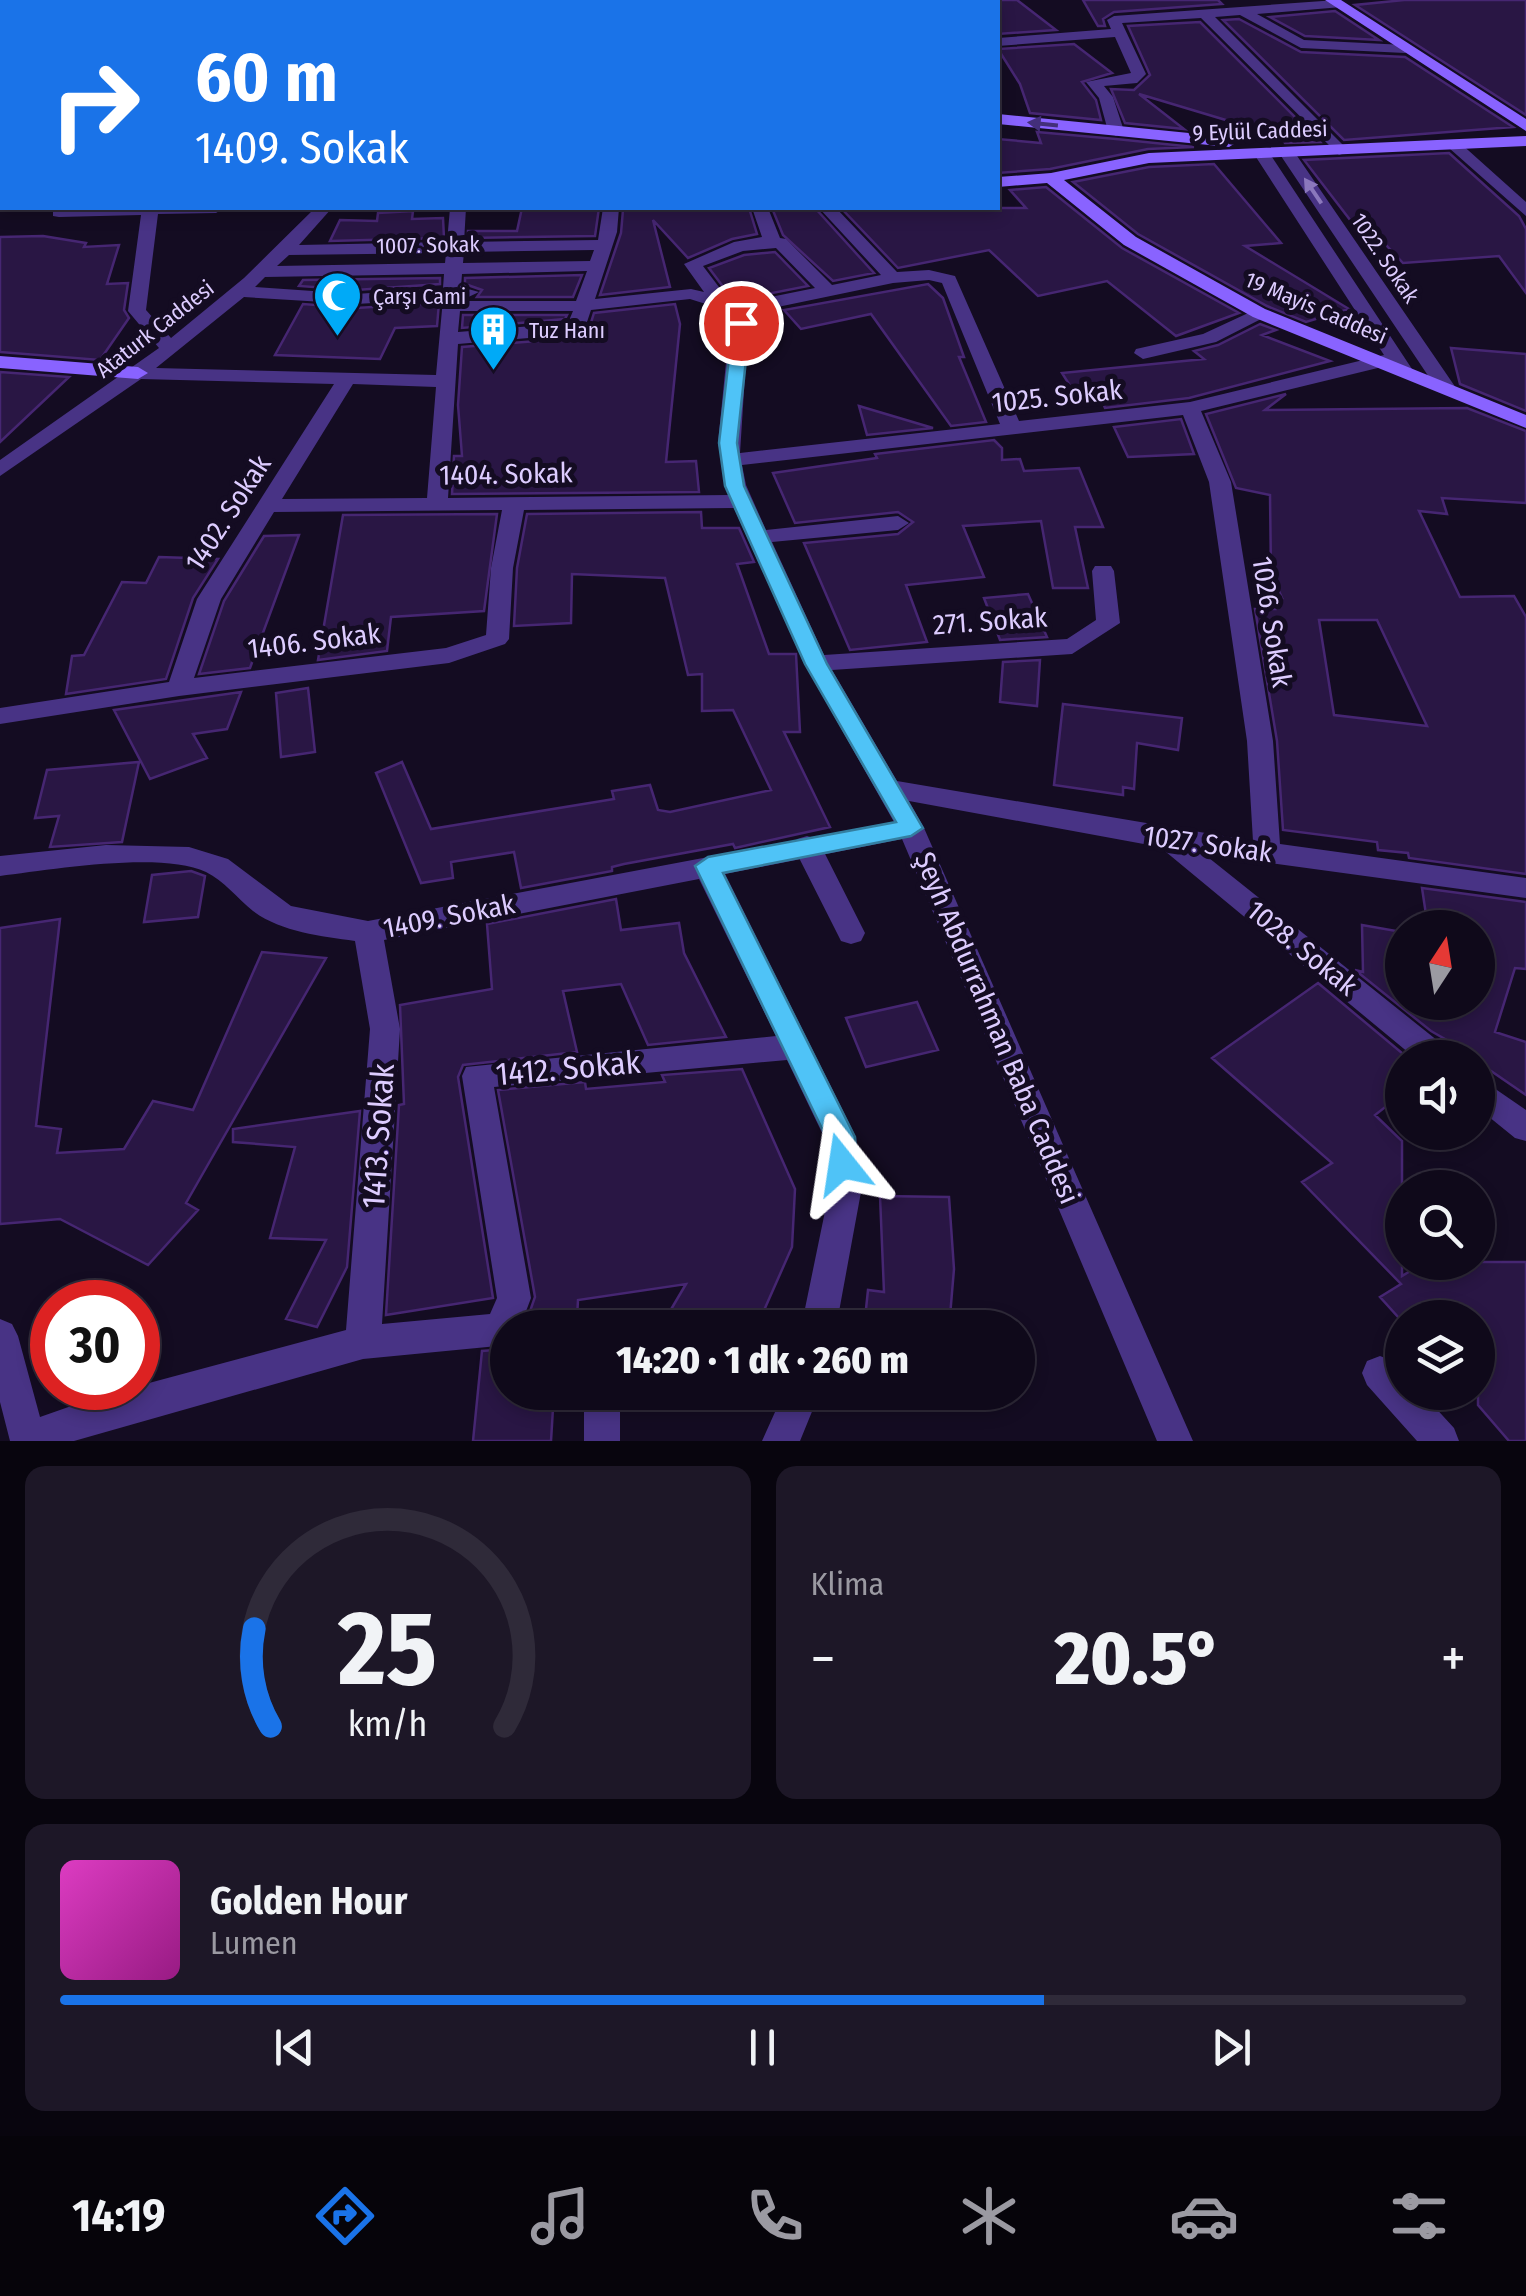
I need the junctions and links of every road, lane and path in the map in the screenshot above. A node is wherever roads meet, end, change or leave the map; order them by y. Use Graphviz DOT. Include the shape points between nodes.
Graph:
graph roads {
  1 [pos="1334,2"];
  2 [pos="1244,12"];
  3 [pos="1205,14"];
  4 [pos="1116,33"];
  5 [pos="1000,42"];
  6 [pos="1405,49"];
  7 [pos="1000,118"];
  8 [pos="1526,126"];
  9 [pos="1090,129"];
  10 [pos="1116,131"];
  11 [pos="1526,141"];
  12 [pos="1454,144"];
  13 [pos="1339,150"];
  14 [pos="1275,153"];
  15 [pos="1150,158"];
  16 [pos="1051,178"];
  17 [pos="1000,182"];
  18 [pos="172,210"];
  19 [pos="322,210"];
  20 [pos="458,210"];
  21 [pos="611,210"];
  22 [pos="761,210"];
  23 [pos="829,210"];
  24 [pos="150,211"];
  25 [pos="1526,211"];
  26 [pos="59,212"];
  27 [pos="602,245"];
  28 [pos="740,246"];
  29 [pos="282,250"];
  30 [pos="456,257"];
  31 [pos="598,266"];
  32 [pos="260,272"];
  33 [pos="893,278"];
  34 [pos="827,290"];
  35 [pos="239,291"];
  36 [pos="586,298"];
  37 [pos="451,299"];
  38 [pos="731,306"];
  39 [pos="1259,313"];
  40 [pos="448,339"];
  41 [pos="168,348"];
  42 [pos="1144,353"];
  43 [pos="0,362"];
  44 [pos="1392,365"];
  45 [pos="138,373"];
  46 [pos="346,380"];
  47 [pos="444,382"];
  48 [pos="1446,388"];
  49 [pos="1190,408"];
  50 [pos="1526,422"];
  51 [pos="1012,428"];
  52 [pos="733,460"];
  53 [pos="0,470"];
  54 [pos="743,501"];
  55 [pos="437,504"];
  56 [pos="514,504"];
  57 [pos="270,506"];
  58 [pos="898,524"];
  59 [pos="761,537"];
  60 [pos="1104,571"];
  61 [pos="816,664"];
  62 [pos="179,688"];
  63 [pos="0,716"];
  64 [pos="891,789"];
  65 [pos="911,828"];
  66 [pos="1168,839"];
  67 [pos="806,846"];
  68 [pos="1267,852"];
  69 [pos="0,866"];
  70 [pos="708,866"];
  71 [pos="1526,888"];
  72 [pos="368,932"];
  73 [pos="850,934"];
  74 [pos="1415,1040"];
  75 [pos="795,1047"];
  76 [pos="1495,1103"];
  77 [pos="1526,1128"];
  78 [pos="510,1310"];
  79 [pos="822,1310"];
  80 [pos="490,1329"];
  81 [pos="0,1336"];
  82 [pos="362,1342"];
  83 [pos="1380,1374"];
  84 [pos="602,1410"];
  85 [pos="798,1410"];
  86 [pos="28,1440"];
  87 [pos="602,1441"];
  88 [pos="780,1441"];
  89 [pos="1175,1441"];
  90 [pos="1440,1441"];
  1 -- 2 [label="street"];
  1 -- 6 [label="street"];
  2 -- 3 [label="street"];
  2 -- 6 [label="street" via="1301,44"];
  3 -- 4 [label="street" via="1114,20"];
  3 -- 13 [label="street"];
  4 -- 5 [label="street"];
  4 -- 10 [label="street" via="1139,74 1093,82 1106,97"];
  6 -- 8 [label="street"];
  9 -- 7 [label="street, one-way"];
  9 -- 10 [label="street"];
  9 -- 15 [label="street" via="1129,139"];
  10 -- 14 [label="street"];
  11 -- 12 [label="street, 9 Eylül Caddesi"];
  12 -- 13 [label="street, 9 Eylül Caddesi"];
  12 -- 25 [label="street"];
  13 -- 14 [label="street, 9 Eylül Caddesi"];
  14 -- 15 [label="street, 9 Eylül Caddesi"];
  14 -- 44 [label="street, 1022. Sokak"];
  48 -- 14 [label="street, 1022. Sokak, one-way"];
  15 -- 16 [label="street, 9 Eylül Caddesi"];
  16 -- 17 [label="street, 9 Eylül Caddesi"];
  16 -- 39 [label="street, 19 Mayis Caddesi" via="1130,241"];
  18 -- 24 [label="street"];
  19 -- 29 [label="street, Ataturk Caddesi"];
  20 -- 30 [label="street"];
  21 -- 27 [label="street"];
  22 -- 28 [label="street" via="772,240"];
  23 -- 33 [label="street"];
  24 -- 26 [label="street"];
  24 -- 41 [label="street" via="137,311"];
  27 -- 30 [label="street"];
  27 -- 31 [label="street"];
  28 -- 34 [label="street" via="780,243"];
  28 -- 38 [label="street" via="694,264"];
  29 -- 30 [label="street"];
  29 -- 32 [label="street, Ataturk Caddesi"];
  30 -- 31 [label="street, 1007. Sokak"];
  30 -- 32 [label="street, 1007. Sokak"];
  30 -- 37 [label="street"];
  31 -- 36 [label="street"];
  32 -- 35 [label="street, Ataturk Caddesi"];
  33 -- 34 [label="street"];
  33 -- 51 [label="street" via="949,280"];
  34 -- 38 [label="street"];
  35 -- 37 [label="street"];
  35 -- 41 [label="street, Ataturk Caddesi"];
  36 -- 37 [label="street"];
  36 -- 38 [label="street" via="691,294"];
  36 -- 40 [label="street" via="576,328"];
  37 -- 40 [label="street"];
  38 -- 52 [label="street, Şeyh Abdurrahman Baba Caddesi"];
  39 -- 42 [label="street" via="1209,338"];
  39 -- 44 [label="street, 19 Mayis Caddesi"];
  40 -- 47 [label="street"];
  41 -- 45 [label="street, Ataturk Caddesi"];
  43 -- 45 [label="street"];
  44 -- 48 [label="street, 19 Mayis Caddesi"];
  44 -- 49 [label="street, 1025. Sokak"];
  45 -- 46 [label="street"];
  45 -- 53 [label="street, Ataturk Caddesi"];
  46 -- 47 [label="street"];
  46 -- 57 [label="street, 1402. Sokak"];
  47 -- 55 [label="street"];
  48 -- 50 [label="street, 19 Mayis Caddesi"];
  49 -- 51 [label="street, 1025. Sokak"];
  49 -- 68 [label="street, 1026. Sokak" via="1220,482 1260,741"];
  51 -- 52 [label="street, 1025. Sokak"];
  52 -- 54 [label="street, Şeyh Abdurrahman Baba Caddesi"];
  54 -- 56 [label="street, 1404. Sokak"];
  54 -- 59 [label="street, Şeyh Abdurrahman Baba Caddesi"];
  55 -- 56 [label="street, 1404. Sokak"];
  55 -- 57 [label="street, 1404. Sokak"];
  56 -- 62 [label="street, 1406. Sokak" via="496,639 450,655"];
  57 -- 62 [label="street, 1402. Sokak" via="209,599"];
  58 -- 59 [label="street"];
  59 -- 61 [label="street, Şeyh Abdurrahman Baba Caddesi"];
  60 -- 61 [label="street, 271. Sokak" via="1108,623 1072,646"];
  61 -- 64 [label="street, Şeyh Abdurrahman Baba Caddesi"];
  62 -- 63 [label="street, 1406. Sokak"];
  64 -- 65 [label="street, Şeyh Abdurrahman Baba Caddesi"];
  64 -- 66 [label="street, 1027. Sokak"];
  65 -- 67 [label="street, 1409. Sokak"];
  65 -- 89 [label="street, Şeyh Abdurrahman Baba Caddesi"];
  66 -- 68 [label="street, 1027. Sokak"];
  66 -- 74 [label="street, 1028. Sokak"];
  67 -- 70 [label="street, 1409. Sokak"];
  67 -- 73 [label="street"];
  68 -- 71 [label="street, 1027. Sokak"];
  69 -- 72 [label="street, 1409. Sokak" via="90,857 206,861 244,882 270,908 310,923"];
  70 -- 72 [label="street, 1409. Sokak"];
  70 -- 75 [label="street"];
  72 -- 82 [label="street, 1413. Sokak" via="385,1029"];
  75 -- 78 [label="street, 1412. Sokak" via="477,1076 514,1298"];
  75 -- 79 [label="street" via="840,1137 842,1210"];
  76 -- 77 [label="street"];
  80 -- 82 [label="street"];
  81 -- 86 [label="street"];
  82 -- 86 [label="street" via="97,1414"];
  83 -- 90 [label="street"];
  84 -- 87 [label="street"];
  85 -- 88 [label="street"];
}
